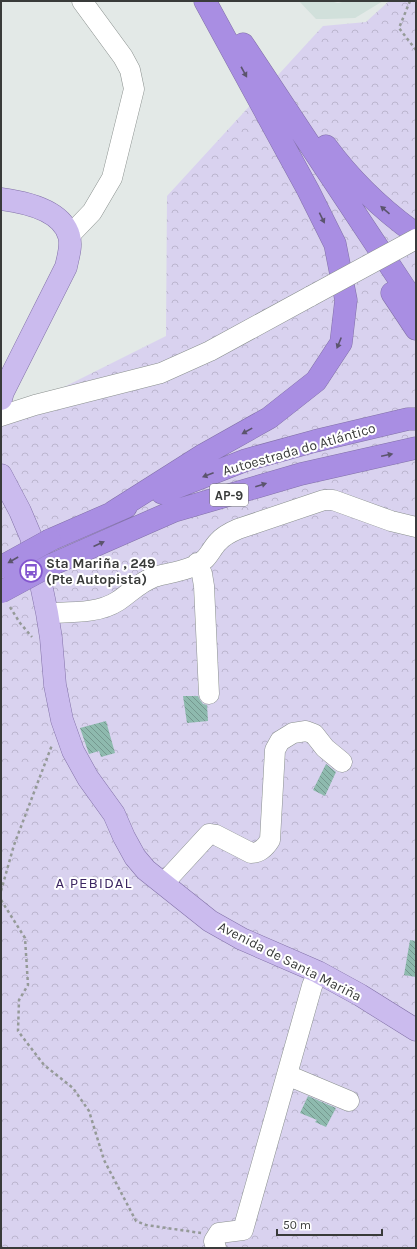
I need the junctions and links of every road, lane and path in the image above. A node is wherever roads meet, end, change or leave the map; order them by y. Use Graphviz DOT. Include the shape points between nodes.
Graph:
graph roads {
  1 [pos="82,1"];
  2 [pos="205,1"];
  3 [pos="212,1"];
  4 [pos="410,1"];
  5 [pos="416,50"];
  6 [pos="253,57"];
  7 [pos="265,110"];
  8 [pos="1,199"];
  9 [pos="416,234"];
  10 [pos="69,236"];
  11 [pos="416,239"];
  12 [pos="416,305"];
  13 [pos="416,329"];
  14 [pos="1,400"];
  15 [pos="1,416"];
  16 [pos="412,419"];
  17 [pos="416,448"];
  18 [pos="1,475"];
  19 [pos="113,512"];
  20 [pos="416,527"];
  21 [pos="197,563"];
  22 [pos="1,567"];
  23 [pos="5,598"];
  24 [pos="47,614"];
  25 [pos="34,640"];
  26 [pos="209,694"];
  27 [pos="62,720"];
  28 [pos="342,762"];
  29 [pos="163,884"];
  30 [pos="1,891"];
  31 [pos="1,900"];
  32 [pos="318,972"];
  33 [pos="416,1030"];
  34 [pos="287,1075"];
  35 [pos="349,1101"];
  36 [pos="217,1241"];
  1 -- 10 [label="street" via="123,57 130,70 134,90 112,178 92,212"];
  2 -- 7 [label="highway, one-way"];
  3 -- 6 [label="highway"];
  4 -- 5 [label="path" via="399,28"];
  9 -- 6 [label="highway, one-way" via="363,191 294,103"];
  6 -- 12 [label="highway"];
  7 -- 13 [label="highway" via="364,249"];
  7 -- 19 [label="highway, one-way" via="335,244 346,300 341,343 316,381 269,418 203,455"];
  8 -- 10 [label="main road" via="52,214 63,222"];
  10 -- 14 [label="main road" via="70,249 66,267"];
  11 -- 15 [label="street, bridge" via="210,351 161,373"];
  16 -- 19 [label="highway, Autoestrada do Atlántico / AP-9, one-way" via="246,460"];
  23 -- 17 [label="highway, Autoestrada do Atlántico / AP-9, one-way, bridge" via="51,565 174,511 301,474"];
  18 -- 24 [label="main road, Avenida de Santa Mariña" via="31,537"];
  19 -- 22 [label="highway, Autoestrada do Atlántico / AP-9, one-way, bridge" via="50,540"];
  20 -- 21 [label="street" via="391,521 333,500 324,500 238,529 218,541 205,559"];
  21 -- 24 [label="street" via="186,570 142,583 118,601 99,610"];
  21 -- 26 [label="street" via="204,586"];
  23 -- 25 [label="path"];
  24 -- 27 [label="main road, Avenida de Santa Mariña" via="55,685"];
  27 -- 29 [label="main road, Avenida de Santa Mariña" via="73,751 88,778 114,814 135,857"];
  27 -- 30 [label="path" via="14,845"];
  28 -- 29 [label="street" via="325,748 314,734 306,731 293,733 280,741 275,750 270,840 265,847 257,853 251,853 209,834"];
  29 -- 32 [label="main road, Avenida de Santa Mariña" via="210,921 229,932"];
  31 -- 36 [label="path" via="25,938 28,985 19,1000 18,1031 44,1065 73,1088 89,1111 104,1160 136,1221 197,1233"];
  32 -- 33 [label="main road, Avenida de Santa Mariña"];
  32 -- 34 [label="street"];
  34 -- 35 [label="street"];
  34 -- 36 [label="street" via="243,1230"];
}
